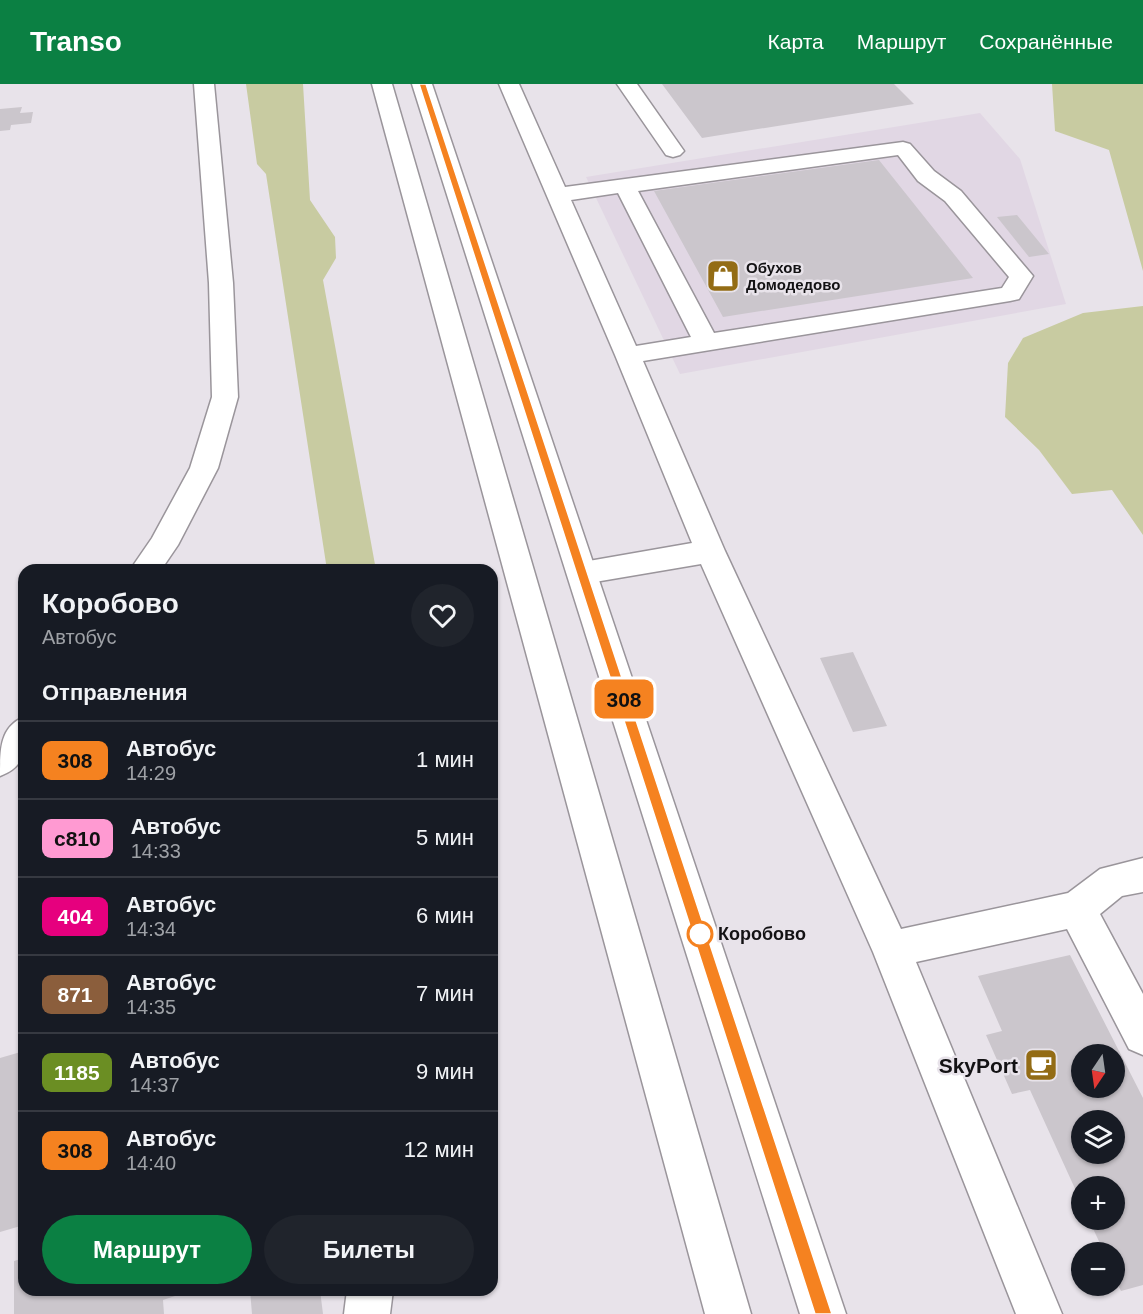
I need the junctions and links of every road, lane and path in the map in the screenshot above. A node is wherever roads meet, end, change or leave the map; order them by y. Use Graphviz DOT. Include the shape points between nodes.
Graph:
graph roads {
  1 [pos="204,84"];
  2 [pos="382,84"];
  3 [pos="422,84"];
  4 [pos="509,84"];
  5 [pos="627,84"];
  6 [pos="673,150"];
  7 [pos="625,186"];
  8 [pos="558,195"];
  9 [pos="706,342"];
  10 [pos="628,355"];
  11 [pos="710,551"];
  12 [pos="150,564"];
  13 [pos="583,573"];
  14 [pos="18,738"];
  15 [pos="0,760"];
  16 [pos="1143,875"];
  17 [pos="1077,909"];
  18 [pos="891,949"];
  19 [pos="1143,1035"];
  20 [pos="369,1296"];
  21 [pos="367,1314"];
  22 [pos="728,1314"];
  23 [pos="823,1314"];
  24 [pos="1039,1314"];
  1 -- 12 [label="main road" via="221,283 225,397 204,468"];
  2 -- 22 [label="main road"];
  3 -- 13 [label="main road"];
  4 -- 8 [label="main road"];
  5 -- 6 [label="main road"];
  7 -- 8 [label="main road"];
  7 -- 9 [label="main road"];
  7 -- 9 [label="main road" via="903,148 926,176 953,196 1021,276 1010,294"];
  8 -- 10 [label="main road"];
  9 -- 10 [label="main road"];
  10 -- 11 [label="main road"];
  11 -- 13 [label="main road"];
  11 -- 18 [label="main road"];
  13 -- 23 [label="main road"];
  14 -- 15 [label="main road"];
  16 -- 17 [label="main road" via="1113,881"];
  17 -- 18 [label="main road"];
  17 -- 19 [label="main road"];
  18 -- 24 [label="main road"];
  20 -- 21 [label="main road"];
}
